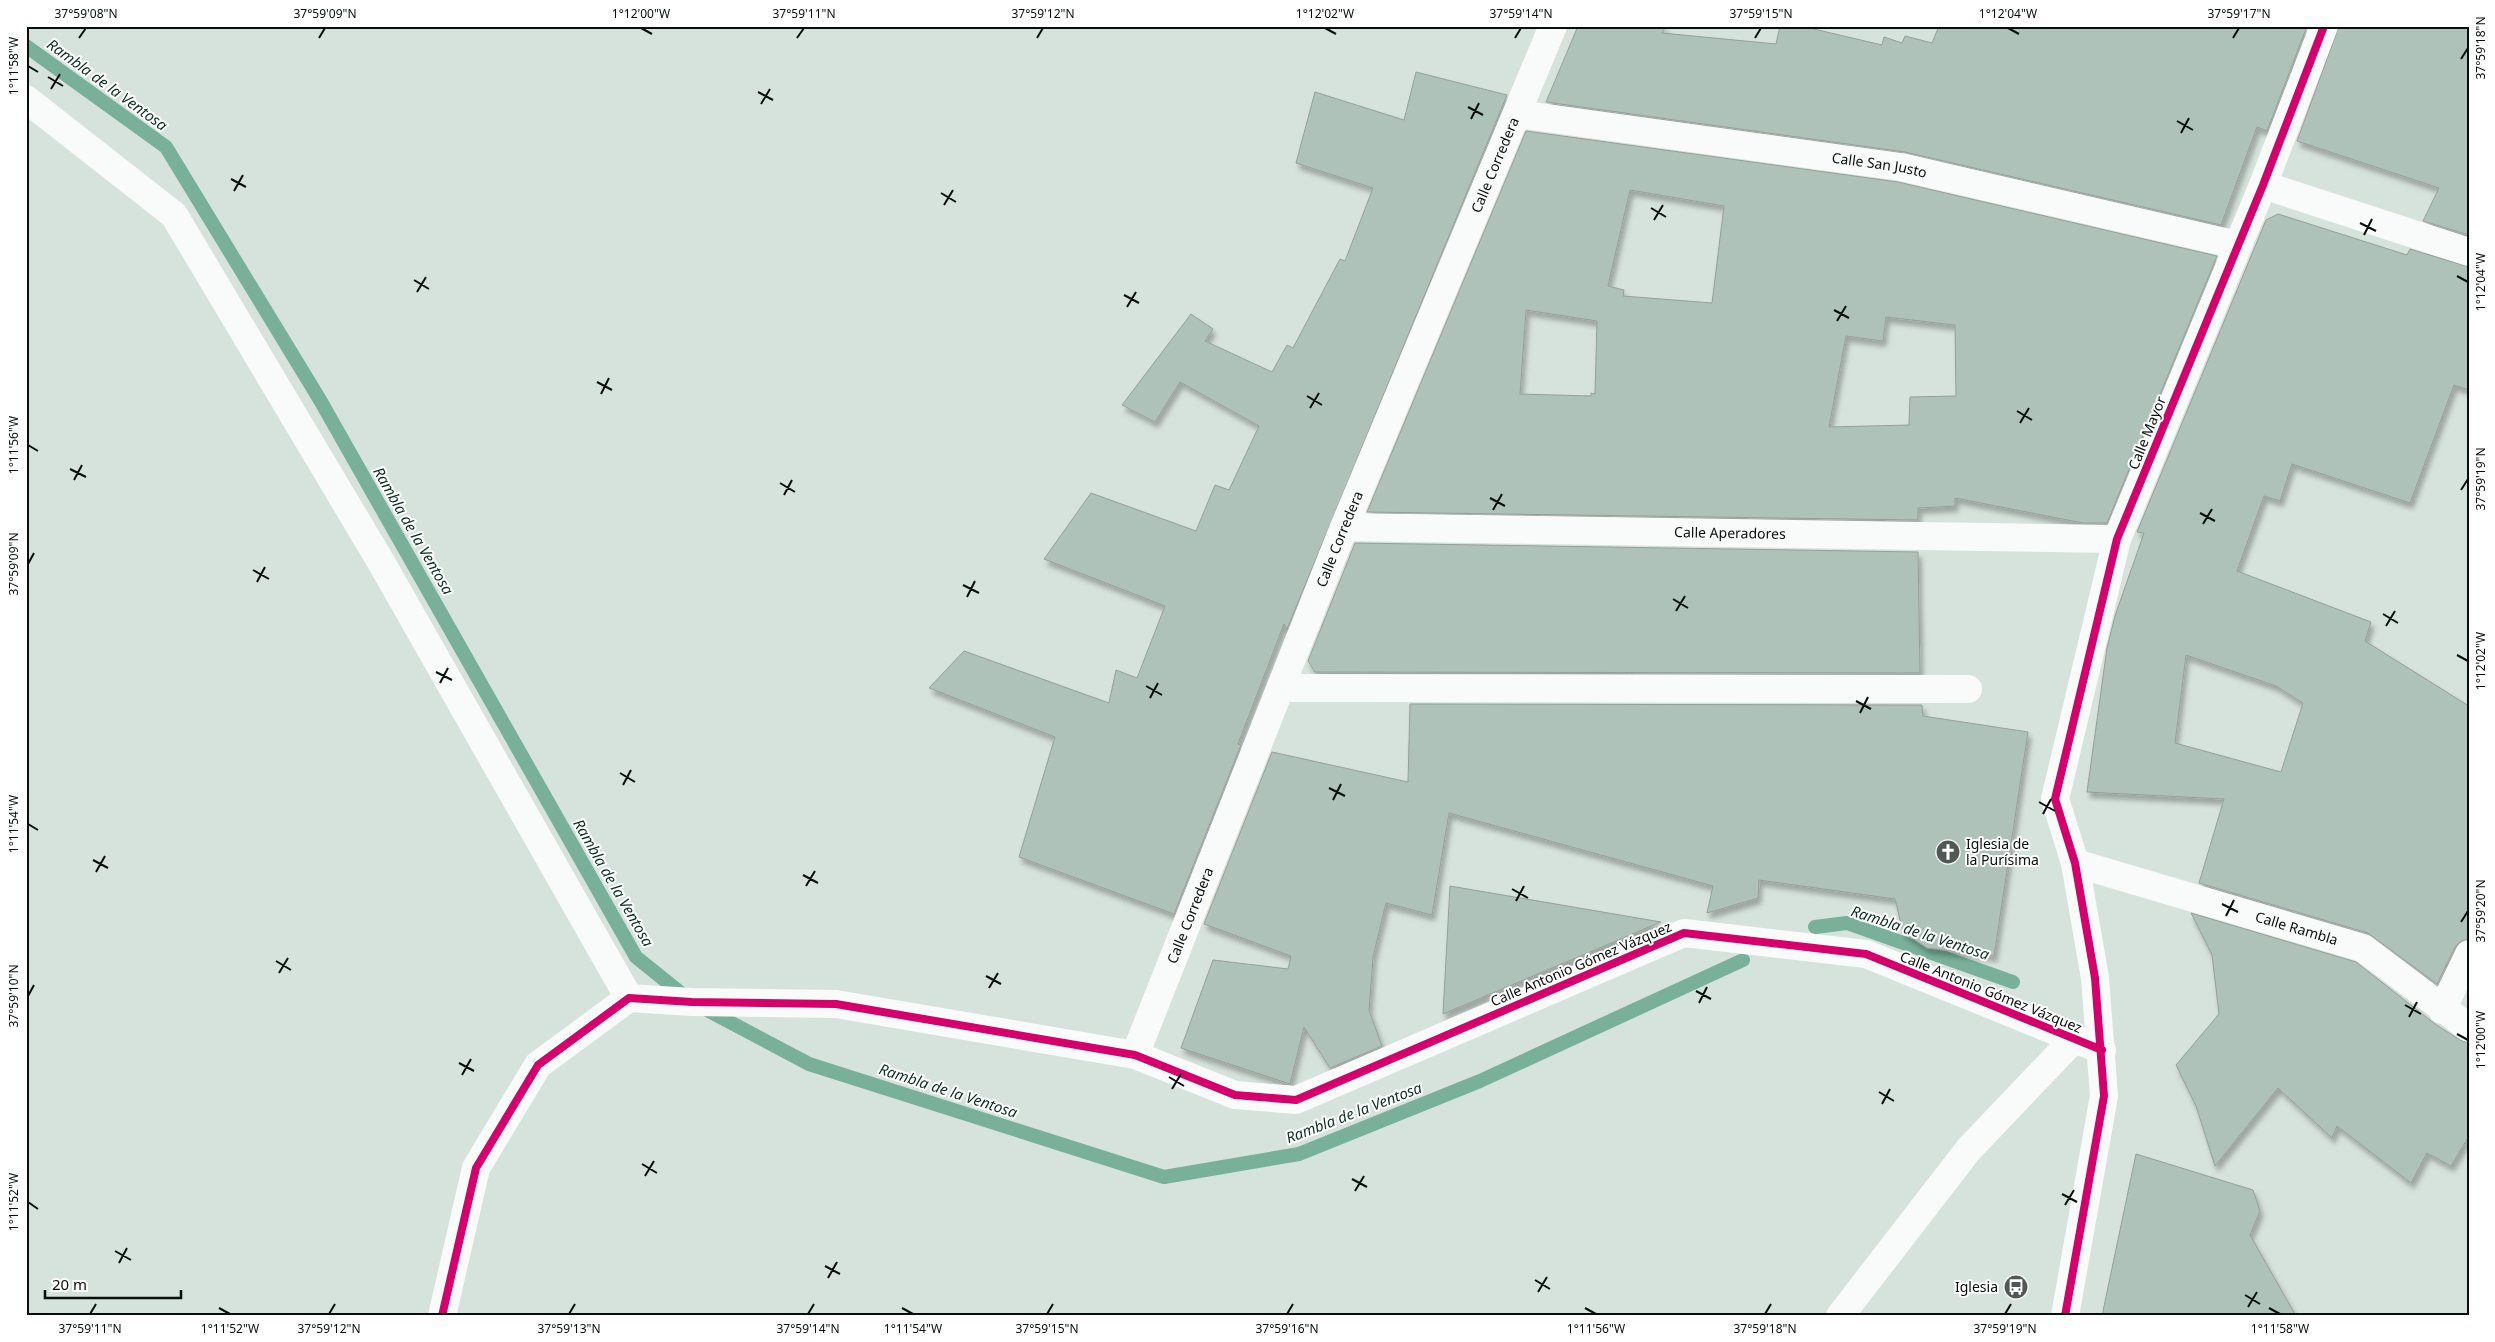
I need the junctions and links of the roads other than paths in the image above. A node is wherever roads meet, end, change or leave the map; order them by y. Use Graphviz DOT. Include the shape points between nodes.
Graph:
graph roads {
  1 [pos="1553,26"];
  2 [pos="2324,26"];
  3 [pos="26,99"];
  4 [pos="1518,114"];
  5 [pos="2263,185"];
  6 [pos="2238,245"];
  7 [pos="2469,252"];
  8 [pos="1344,527"];
  9 [pos="2118,539"];
  10 [pos="1281,688"];
  11 [pos="1968,689"];
  12 [pos="2075,863"];
  13 [pos="2469,954"];
  14 [pos="629,998"];
  15 [pos="2442,1010"];
  16 [pos="2469,1028"];
  17 [pos="2073,1040"];
  18 [pos="2102,1050"];
  19 [pos="1135,1055"];
  20 [pos="442,1316"];
  21 [pos="1840,1316"];
  22 [pos="2065,1316"];
  1 -- 4 [label="street, Calle Corredera"];
  2 -- 5 [label="street, Calle Mayor"];
  3 -- 14 [label="street" via="174,215 381,562"];
  4 -- 6 [label="street, Calle San Justo" via="1901,167"];
  4 -- 8 [label="street, Calle Corredera"];
  5 -- 6 [label="street, Calle Mayor"];
  5 -- 7 [label="street"];
  6 -- 9 [label="street, Calle Mayor"];
  8 -- 9 [label="street, Calle Aperadores"];
  8 -- 10 [label="street, Calle Corredera"];
  9 -- 12 [label="street, Calle Mayor" via="2055,799"];
  10 -- 11 [label="street"];
  10 -- 19 [label="street, Calle Corredera"];
  12 -- 15 [label="street, Calle Rambla" via="2363,948"];
  12 -- 18 [label="street, Calle Mayor" via="2095,978"];
  13 -- 15 [label="street"];
  14 -- 19 [label="street, Calle Antonio Gómez Vázquez" via="836,1004"];
  14 -- 20 [label="street" via="538,1065 476,1168"];
  15 -- 16 [label="street, Calle Rambla"];
  17 -- 18 [label="street, Calle Antonio Gómez Vázquez"];
  17 -- 19 [label="street, Calle Antonio Gómez Vázquez" via="1866,954 1684,934 1296,1100 1235,1095"];
  17 -- 21 [label="street" via="1969,1149"];
  18 -- 22 [label="street, Calle Mayor" via="2104,1096"];
}
